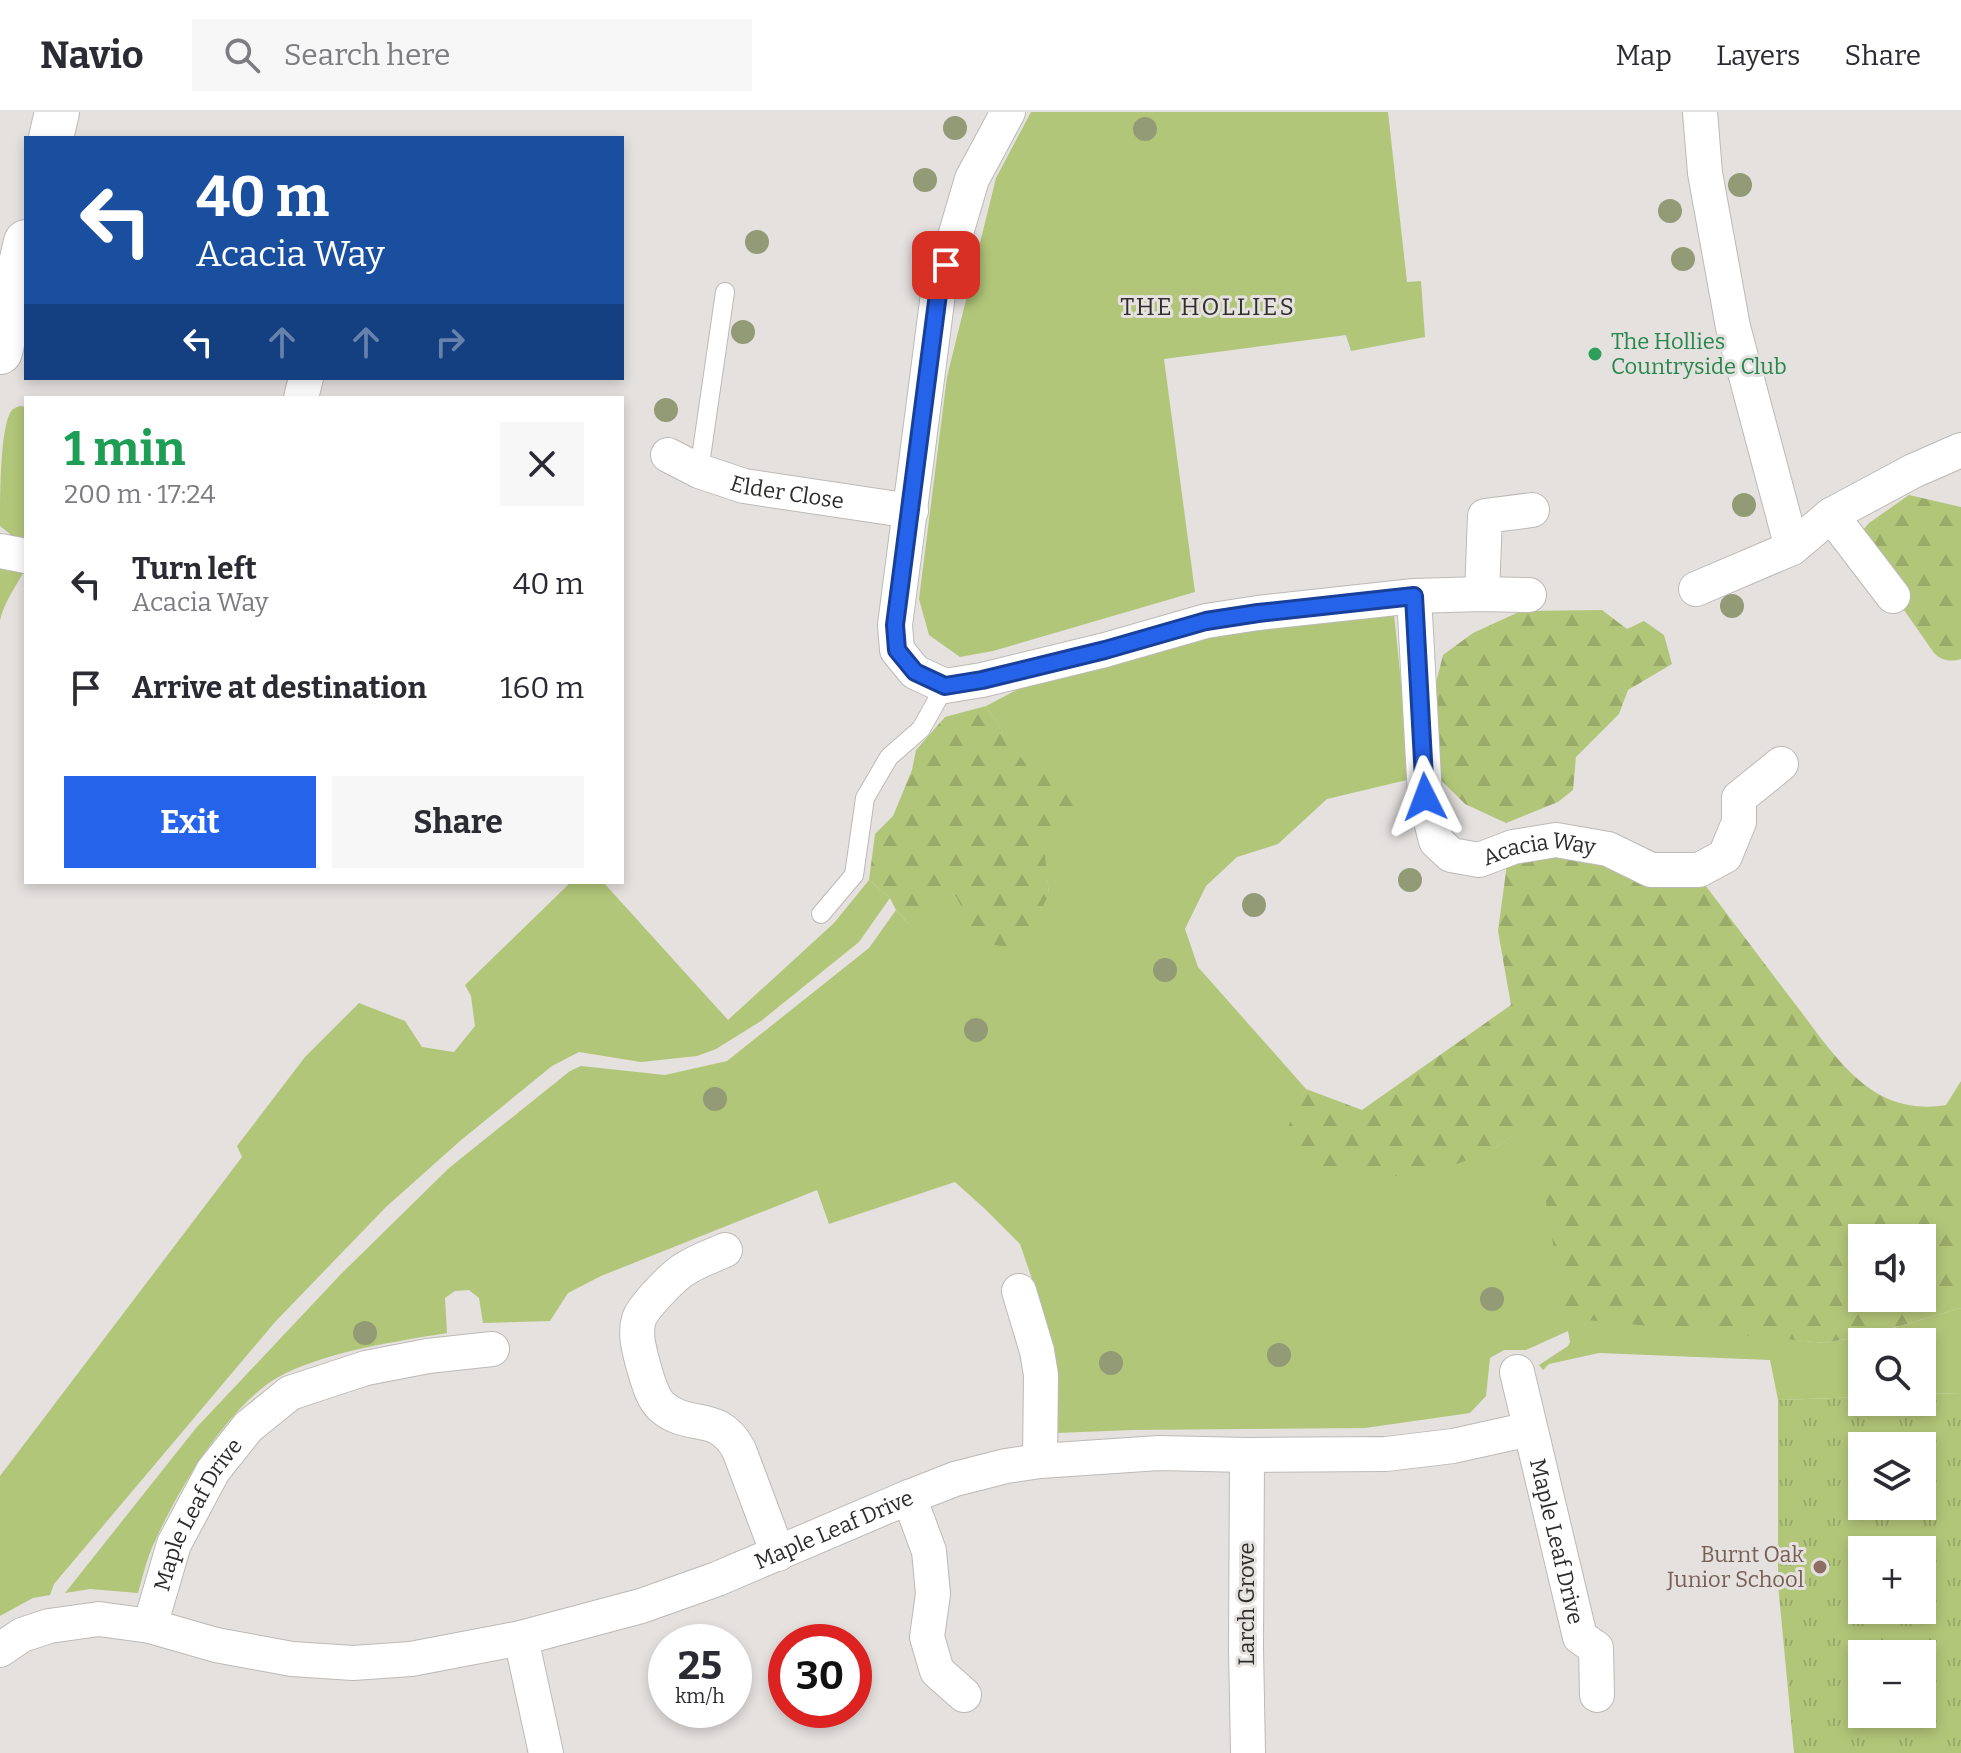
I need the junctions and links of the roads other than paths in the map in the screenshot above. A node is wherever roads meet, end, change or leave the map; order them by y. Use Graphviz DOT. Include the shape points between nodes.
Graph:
graph roads {
  1 [pos="57,112"];
  2 [pos="1008,112"];
  3 [pos="1700,112"];
  4 [pos="51,136"];
  5 [pos="24,250"];
  6 [pos="725,292"];
  7 [pos="0,352"];
  8 [pos="1961,450"];
  9 [pos="668,455"];
  10 [pos="699,471"];
  11 [pos="1532,510"];
  12 [pos="911,511"];
  13 [pos="1831,515"];
  14 [pos="1792,548"];
  15 [pos="0,551"];
  16 [pos="24,556"];
  17 [pos="1696,589"];
  18 [pos="1482,594"];
  19 [pos="1529,595"];
  20 [pos="1414,596"];
  21 [pos="1893,596"];
  22 [pos="945,686"];
  23 [pos="1781,764"];
  24 [pos="821,914"];
  25 [pos="725,1250"];
  26 [pos="1019,1291"];
  27 [pos="492,1349"];
  28 [pos="1517,1372"];
  29 [pos="1530,1429"];
  30 [pos="1247,1455"];
  31 [pos="1040,1461"];
  32 [pos="909,1497"];
  33 [pos="778,1554"];
  34 [pos="150,1626"];
  35 [pos="521,1638"];
  36 [pos="0,1650"];
  37 [pos="964,1695"];
  38 [pos="1597,1695"];
  39 [pos="546,1753"];
  40 [pos="1248,1753"];
  1 -- 4 [label="street"];
  2 -- 12 [label="street" via="972,179 938,294"];
  3 -- 14 [label="street" via="1705,173 1733,327"];
  5 -- 7 [label="street"];
  6 -- 10 [label="lane"];
  8 -- 13 [label="street"];
  9 -- 10 [label="street, Elder Close"];
  10 -- 12 [label="street, Elder Close" via="744,486"];
  11 -- 18 [label="street" via="1485,516"];
  12 -- 22 [label="street" via="895,625 897,650 915,672"];
  13 -- 14 [label="street"];
  13 -- 21 [label="street"];
  14 -- 17 [label="street"];
  15 -- 16 [label="street"];
  18 -- 19 [label="street"];
  18 -- 20 [label="street"];
  20 -- 22 [label="street" via="1206,621"];
  20 -- 23 [label="street, Acacia Way" via="1425,797 1436,841 1451,855 1479,860 1513,847 1556,840 1608,849 1651,870 1699,870 1725,856 1739,822 1739,798"];
  22 -- 24 [label="lane" via="921,729 889,757 865,798 854,875"];
  25 -- 33 [label="street" via="683,1270 655,1296 639,1318 638,1345 659,1404 677,1417 711,1423 732,1436"];
  26 -- 31 [label="street" via="1041,1375"];
  27 -- 34 [label="street, Maple Leaf Drive" via="366,1368 290,1393 248,1427 213,1471 174,1544"];
  28 -- 29 [label="street, Maple Leaf Drive"];
  29 -- 30 [label="street, Maple Leaf Drive" via="1386,1454"];
  29 -- 38 [label="street, Maple Leaf Drive" via="1580,1637 1596,1648"];
  30 -- 31 [label="street, Maple Leaf Drive" via="1159,1453"];
  30 -- 40 [label="street, Larch Grove"];
  31 -- 32 [label="street, Maple Leaf Drive" via="955,1479"];
  32 -- 33 [label="street, Maple Leaf Drive"];
  32 -- 37 [label="street" via="929,1551 933,1594 927,1637 937,1671"];
  33 -- 35 [label="street, Maple Leaf Drive" via="641,1606"];
  34 -- 35 [label="street, Maple Leaf Drive" via="292,1659 353,1663 411,1659"];
  34 -- 36 [label="street, Maple Leaf Drive" via="99,1619 49,1626"];
  35 -- 39 [label="street"];
}
